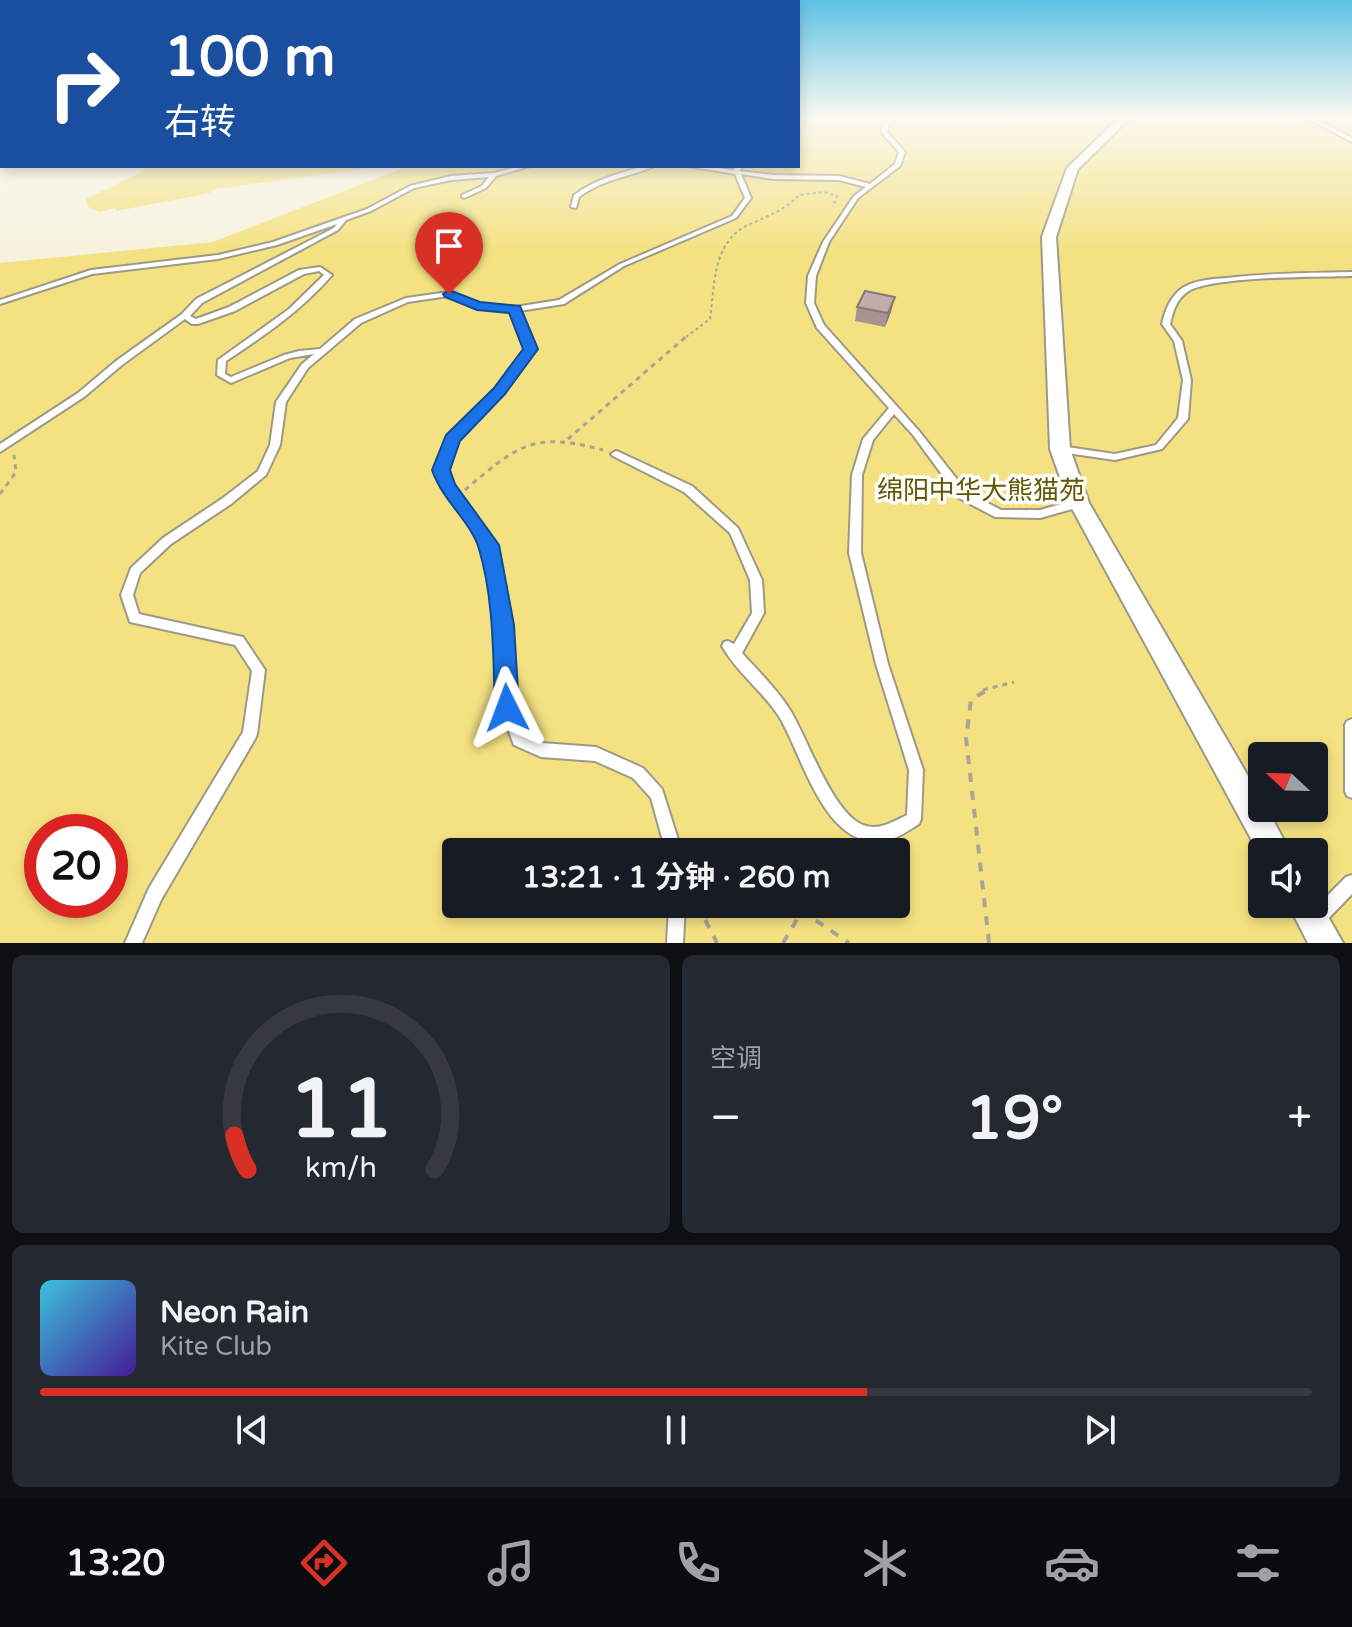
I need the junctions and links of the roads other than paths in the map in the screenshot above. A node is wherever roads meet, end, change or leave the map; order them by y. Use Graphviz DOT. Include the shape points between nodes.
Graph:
graph roads {
  1 [pos="899,163"];
  2 [pos="1078,163"];
  3 [pos="520,168"];
  4 [pos="644,168"];
  5 [pos="738,168"];
  6 [pos="494,175"];
  7 [pos="871,186"];
  8 [pos="464,196"];
  9 [pos="574,207"];
  10 [pos="344,219"];
  11 [pos="1352,274"];
  12 [pos="0,302"];
  13 [pos="515,309"];
  14 [pos="185,316"];
  15 [pos="323,351"];
  16 [pos="893,409"];
  17 [pos="0,449"];
  18 [pos="1060,449"];
  19 [pos="616,454"];
  20 [pos="1079,503"];
  21 [pos="1352,725"];
  22 [pos="1352,791"];
  23 [pos="670,838"];
  24 [pos="1267,838"];
  25 [pos="1352,883"];
  26 [pos="676,918"];
  27 [pos="1314,923"];
  28 [pos="133,943"];
  29 [pos="675,943"];
  1 -- 7 [label="lane"];
  2 -- 18 [label="street" via="1049,237"];
  3 -- 6 [label="lane"];
  4 -- 9 [label="lane" via="584,189"];
  5 -- 7 [label="lane" via="773,177 839,178"];
  5 -- 13 [label="lane" via="748,198 734,217 622,265 561,302"];
  6 -- 8 [label="lane" via="484,187"];
  6 -- 10 [label="lane" via="412,187"];
  7 -- 16 [label="lane" via="856,197 826,242 812,276 810,303 820,326"];
  10 -- 12 [label="lane" via="275,244 218,257 91,272"];
  10 -- 14 [label="lane" via="336,229 199,301"];
  11 -- 18 [label="lane" via="1189,286 1170,305 1166,324 1178,341 1187,380 1183,419 1159,447 1115,457"];
  13 -- 15 [label="lane" via="477,306 449,294 406,300 358,321"];
  13 -- 23 [label="lane" via="530,349 499,391 452,439 441,470 489,545 502,625 507,708 519,740 541,750 596,754 638,773 657,794"];
  14 -- 15 [label="lane" via="195,322 302,272 320,269 328,275 315,291 279,323 222,360 221,375 231,380 279,358"];
  14 -- 17 [label="lane"];
  15 -- 28 [label="lane" via="305,366 281,402 275,445 262,473 156,551 135,571 127,595 134,618 239,641 259,670 250,734 155,894"];
  16 -- 19 [label="lane" via="868,439 857,475 855,553 882,664 916,770 914,819 896,833 874,838 847,826 784,712 731,650 758,613 756,580 734,531 688,489"];
  16 -- 20 [label="lane" via="963,495 999,514 1040,514"];
  18 -- 20 [label="street"];
  20 -- 24 [label="street"];
  21 -- 22 [label="lane"];
  25 -- 27 [label="lane"];
  26 -- 29 [label="lane"];
}
